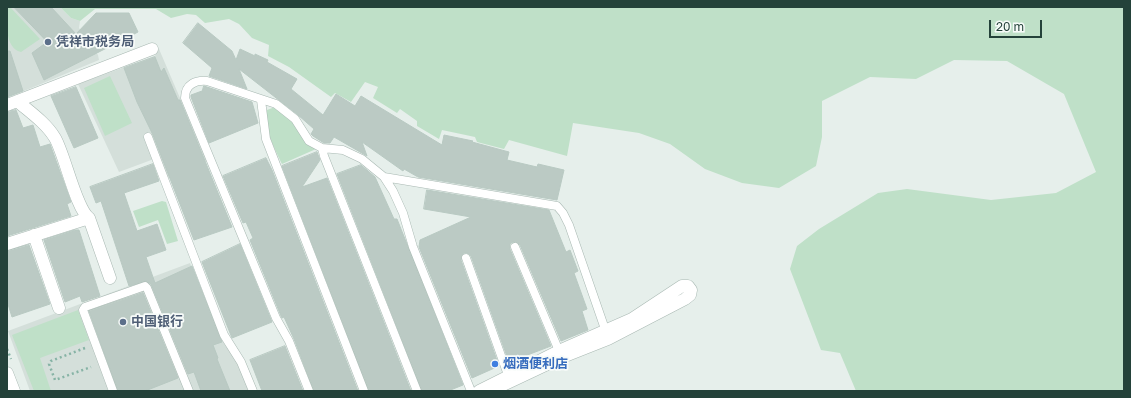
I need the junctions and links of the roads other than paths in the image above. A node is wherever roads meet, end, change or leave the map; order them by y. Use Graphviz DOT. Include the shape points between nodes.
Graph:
graph roads {
  1 [pos="152,49"];
  2 [pos="261,100"];
  3 [pos="12,103"];
  4 [pos="148,137"];
  5 [pos="322,148"];
  6 [pos="384,177"];
  7 [pos="89,218"];
  8 [pos="34,235"];
  9 [pos="7,244"];
  10 [pos="515,247"];
  11 [pos="466,258"];
  12 [pos="110,278"];
  13 [pos="59,308"];
  14 [pos="606,332"];
  15 [pos="559,351"];
  16 [pos="7,373"];
  17 [pos="508,375"];
  18 [pos="14,391"];
  19 [pos="113,391"];
  20 [pos="189,391"];
  21 [pos="253,391"];
  22 [pos="309,391"];
  23 [pos="364,391"];
  24 [pos="417,391"];
  25 [pos="471,391"];
  26 [pos="479,391"];
  27 [pos="490,391"];
  1 -- 3 [label="street"];
  2 -- 5 [label="lane" via="280,107 294,119 309,141"];
  2 -- 22 [label="lane" via="198,80 193,82 185,94 276,318 289,341"];
  2 -- 23 [label="lane" via="266,139"];
  3 -- 7 [label="street" via="54,136 64,156 79,202"];
  4 -- 21 [label="lane" via="224,335 241,362"];
  5 -- 6 [label="lane" via="343,150 362,159"];
  5 -- 24 [label="lane"];
  6 -- 14 [label="lane" via="557,206 569,225"];
  6 -- 25 [label="lane" via="403,213 413,247"];
  7 -- 8 [label="street"];
  7 -- 12 [label="street"];
  8 -- 9 [label="street"];
  8 -- 13 [label="street"];
  10 -- 15 [label="lane"];
  11 -- 17 [label="lane"];
  14 -- 15 [label="street"];
  14 -- 27 [label="street" via="632,319 682,286 688,286 691,290 690,295 638,324"];
  15 -- 17 [label="street"];
  16 -- 18 [label="street"];
  17 -- 26 [label="street"];
  19 -- 20 [label="lane" via="82,313 85,307 145,286"];
}
